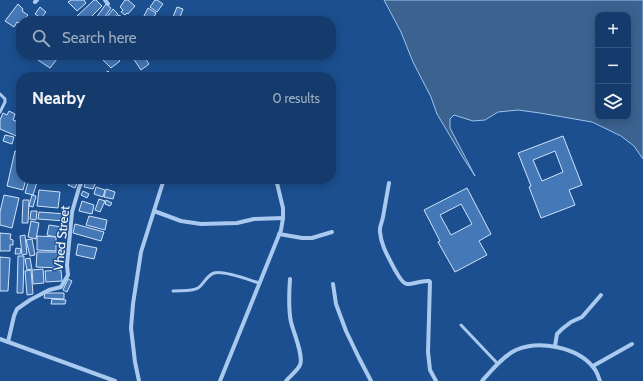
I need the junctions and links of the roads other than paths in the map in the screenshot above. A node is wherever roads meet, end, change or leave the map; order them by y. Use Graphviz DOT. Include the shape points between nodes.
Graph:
graph roads {
  1 [pos="0,94"];
  2 [pos="0,112"];
  3 [pos="388,183"];
  4 [pos="81,184"];
  5 [pos="162,184"];
  6 [pos="277,184"];
  7 [pos="154,211"];
  8 [pos="283,218"];
  9 [pos="332,232"];
  10 [pos="279,234"];
  11 [pos="290,278"];
  12 [pos="260,283"];
  13 [pos="333,284"];
  14 [pos="173,291"];
  15 [pos="601,295"];
  16 [pos="461,325"];
  17 [pos="0,339"];
  18 [pos="8,342"];
  19 [pos="632,344"];
  20 [pos="555,346"];
  21 [pos="497,363"];
  22 [pos="593,366"];
  23 [pos="115,381"];
  24 [pos="139,381"];
  25 [pos="220,381"];
  26 [pos="286,381"];
  27 [pos="371,381"];
  28 [pos="436,381"];
  29 [pos="482,381"];
  30 [pos="600,381"];
  1 -- 2 [label="lane" via="5,102"];
  3 -- 28 [label="street" via="380,234 387,255 404,282 430,282 428,352 430,370"];
  4 -- 18 [label="street, Vhed Street" via="72,212 68,275 61,287 49,290 17,309"];
  5 -- 7 [label="street"];
  6 -- 8 [label="street"];
  7 -- 8 [label="street" via="181,221 201,224"];
  7 -- 24 [label="street" via="141,252 133,304 132,328"];
  8 -- 10 [label="street"];
  9 -- 10 [label="street" via="312,238"];
  10 -- 12 [label="street"];
  11 -- 26 [label="street" via="291,324 301,360 300,365"];
  12 -- 14 [label="lane" via="222,272 208,276 193,290"];
  12 -- 25 [label="street"];
  13 -- 27 [label="street" via="336,304 346,331"];
  15 -- 20 [label="street" via="582,317 571,322 557,334"];
  16 -- 21 [label="lane"];
  17 -- 18 [label="street"];
  18 -- 23 [label="street"];
  19 -- 22 [label="street"];
  20 -- 21 [label="street" via="524,347"];
  20 -- 22 [label="street" via="582,357"];
  21 -- 29 [label="street"];
  22 -- 30 [label="street"];
}
